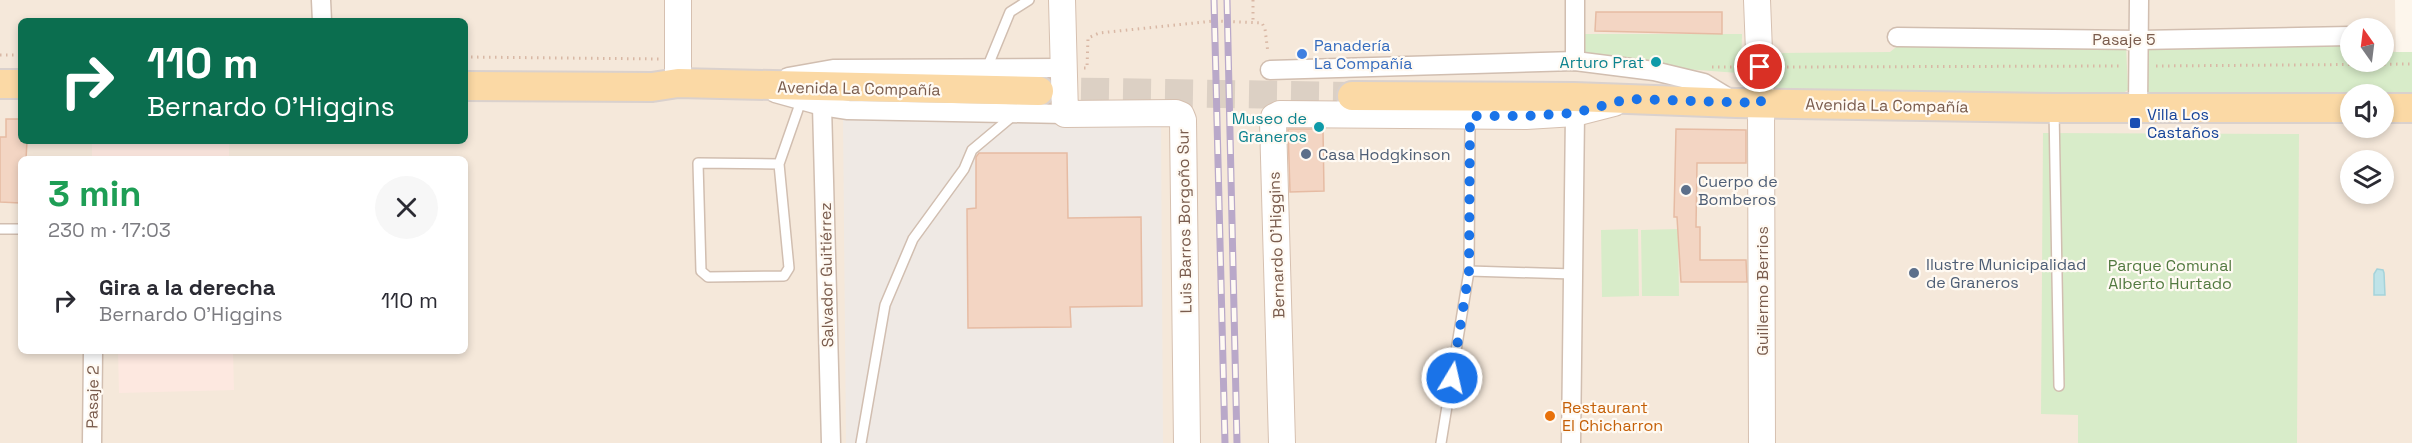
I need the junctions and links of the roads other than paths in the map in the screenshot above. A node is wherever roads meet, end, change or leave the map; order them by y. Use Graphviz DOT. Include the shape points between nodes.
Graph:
graph roads {
  1 [pos="321,0"];
  2 [pos="678,0"];
  3 [pos="1029,0"];
  4 [pos="1062,0"];
  5 [pos="1575,0"];
  6 [pos="1757,0"];
  7 [pos="2139,0"];
  8 [pos="322,18"];
  9 [pos="2340,36"];
  10 [pos="1897,37"];
  11 [pos="2139,40"];
  12 [pos="1575,61"];
  13 [pos="1340,67"];
  14 [pos="0,68"];
  15 [pos="18,68"];
  16 [pos="987,68"];
  17 [pos="1064,68"];
  18 [pos="468,70"];
  19 [pos="1270,70"];
  20 [pos="678,83"];
  21 [pos="0,84"];
  22 [pos="18,84"];
  23 [pos="468,86"];
  24 [pos="750,86"];
  25 [pos="1039,91"];
  26 [pos="1628,99"];
  27 [pos="801,101"];
  28 [pos="1749,103"];
  29 [pos="1346,105"];
  30 [pos="822,106"];
  31 [pos="2138,107"];
  32 [pos="2054,108"];
  33 [pos="2340,108"];
  34 [pos="2394,108"];
  35 [pos="2412,108"];
  36 [pos="1017,113"];
  37 [pos="1575,113"];
  38 [pos="1065,114"];
  39 [pos="1470,116"];
  40 [pos="779,164"];
  41 [pos="0,229"];
  42 [pos="18,229"];
  43 [pos="1469,271"];
  44 [pos="1573,274"];
  45 [pos="93,354"];
  46 [pos="2059,386"];
  47 [pos="92,443"];
  48 [pos="831,443"];
  49 [pos="861,443"];
  50 [pos="1187,443"];
  51 [pos="1282,443"];
  52 [pos="1441,443"];
  53 [pos="1571,443"];
  54 [pos="1762,443"];
  1 -- 8 [label="street"];
  2 -- 20 [label="street"];
  3 -- 16 [label="lane" via="1010,12"];
  4 -- 17 [label="street"];
  5 -- 12 [label="street"];
  6 -- 28 [label="street, Guillermo Berrios" via="1760,67"];
  7 -- 11 [label="street"];
  9 -- 11 [label="street, Pasaje 5"];
  10 -- 11 [label="street, Pasaje 5"];
  11 -- 31 [label="street"];
  12 -- 13 [label="street"];
  12 -- 28 [label="street" via="1654,71 1704,83"];
  13 -- 19 [label="street"];
  13 -- 29 [label="street"];
  14 -- 15 [label="main road"];
  16 -- 17 [label="street"];
  16 -- 24 [label="street" via="816,70"];
  17 -- 38 [label="street"];
  18 -- 20 [label="main road, Avenida La Compañía" via="651,71"];
  20 -- 23 [label="main road, Avenida La Compañía" via="652,87"];
  20 -- 24 [label="main road, Avenida La Compañía"];
  21 -- 22 [label="main road"];
  24 -- 25 [label="main road, Avenida La Compañía"];
  24 -- 27 [label="street"];
  26 -- 28 [label="main road, Avenida La Compañía"];
  26 -- 29 [label="main road, Avenida La Compañía"];
  26 -- 37 [label="street, Bernardo O'Higgins"];
  27 -- 30 [label="street"];
  27 -- 40 [label="lane"];
  28 -- 32 [label="main road, Avenida La Compañía"];
  28 -- 54 [label="street, Guillermo Berrios"];
  29 -- 39 [label="street, Bernardo O'Higgins"];
  29 -- 51 [label="street, Bernardo O'Higgins" via="1280,114 1272,122"];
  30 -- 36 [label="street" via="848,110"];
  30 -- 48 [label="street, Salvador Guitiérrez"];
  31 -- 32 [label="main road, Avenida La Compañía"];
  31 -- 33 [label="main road, Avenida La Compañía"];
  32 -- 46 [label="lane"];
  34 -- 35 [label="main road"];
  36 -- 38 [label="street"];
  36 -- 49 [label="lane" via="972,150 964,169 913,239 885,305"];
  37 -- 39 [label="street, Bernardo O'Higgins"];
  37 -- 44 [label="street"];
  38 -- 50 [label="street, Luis Barros Borgoño Sur" via="1176,113 1183,120"];
  39 -- 43 [label="lane"];
  40 -- 40 [label="lane" via="788,272 784,276 708,277 701,271 698,163"];
  41 -- 42 [label="lane"];
  43 -- 44 [label="lane"];
  43 -- 52 [label="lane"];
  44 -- 53 [label="street"];
  45 -- 47 [label="street, Pasaje 2"];
}
